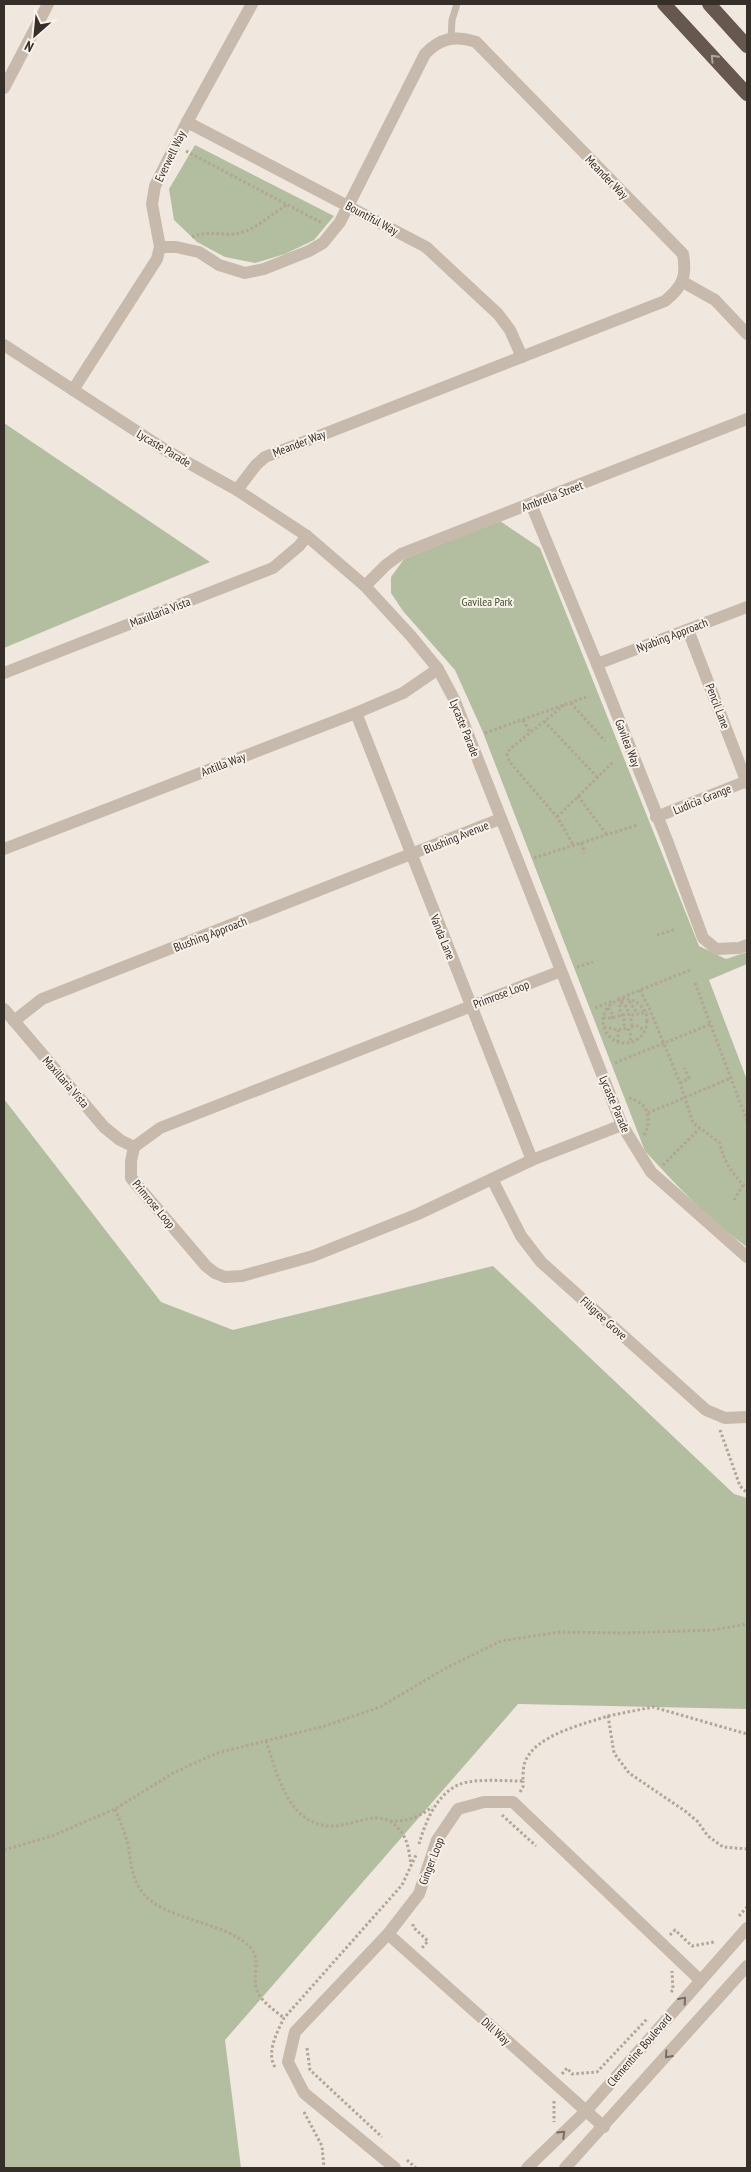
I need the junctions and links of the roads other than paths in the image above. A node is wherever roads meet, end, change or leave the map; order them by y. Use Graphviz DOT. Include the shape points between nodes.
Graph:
graph roads {
  1 [pos="48,4"];
  2 [pos="252,4"];
  3 [pos="457,4"];
  4 [pos="664,4"];
  5 [pos="709,4"];
  6 [pos="451,38"];
  7 [pos="747,46"];
  8 [pos="4,88"];
  9 [pos="747,94"];
  10 [pos="187,122"];
  11 [pos="348,205"];
  12 [pos="160,247"];
  13 [pos="683,282"];
  14 [pos="747,334"];
  15 [pos="4,345"];
  16 [pos="522,357"];
  17 [pos="73,390"];
  18 [pos="747,419"];
  19 [pos="237,490"];
  20 [pos="531,504"];
  21 [pos="307,536"];
  22 [pos="365,586"];
  23 [pos="747,606"];
  24 [pos="688,630"];
  25 [pos="597,664"];
  26 [pos="438,669"];
  27 [pos="4,673"];
  28 [pos="356,713"];
  29 [pos="747,782"];
  30 [pos="656,816"];
  31 [pos="500,819"];
  32 [pos="4,849"];
  33 [pos="411,855"];
  34 [pos="747,945"];
  35 [pos="561,971"];
  36 [pos="470,1006"];
  37 [pos="4,1009"];
  38 [pos="14,1021"];
  39 [pos="622,1125"];
  40 [pos="134,1147"];
  41 [pos="532,1160"];
  42 [pos="492,1179"];
  43 [pos="747,1257"];
  44 [pos="747,1417"];
  45 [pos="747,1928"];
  46 [pos="388,1934"];
  47 [pos="747,1966"];
  48 [pos="700,1980"];
  49 [pos="743,1980"];
  50 [pos="586,2111"];
  51 [pos="604,2127"];
  52 [pos="391,2167"];
  53 [pos="527,2168"];
  54 [pos="565,2168"];
  1 -- 8 [label="street"];
  2 -- 10 [label="street, Everwell Way"];
  3 -- 6 [label="lane"];
  9 -- 4 [label="highway, one-way"];
  5 -- 7 [label="highway"];
  6 -- 11 [label="street" via="434,45 425,54"];
  6 -- 13 [label="street, Meander Way" via="476,42 683,254 686,269"];
  10 -- 11 [label="street, Bountiful Way"];
  10 -- 12 [label="street, Everwell Way" via="155,186 152,204"];
  11 -- 12 [label="street" via="335,230 323,243 264,269 245,273 219,265 193,250"];
  11 -- 16 [label="street, Bountiful Way" via="437,256 498,314 510,330"];
  12 -- 17 [label="street" via="157,259"];
  13 -- 14 [label="street" via="715,300"];
  13 -- 16 [label="street, Meander Way" via="665,301"];
  15 -- 17 [label="street, Lycaste Parade"];
  16 -- 19 [label="street, Meander Way" via="265,457"];
  17 -- 19 [label="street, Lycaste Parade" via="167,451"];
  18 -- 20 [label="street, Ambrella Street"];
  19 -- 21 [label="street, Lycaste Parade"];
  20 -- 22 [label="street, Ambrella Street" via="401,554"];
  20 -- 25 [label="street, Gavilea Way"];
  21 -- 22 [label="street, Lycaste Parade"];
  21 -- 27 [label="street, Maxillaria Vista" via="273,568"];
  22 -- 26 [label="street, Lycaste Parade"];
  23 -- 24 [label="street, Nyabing Approach"];
  24 -- 25 [label="street, Nyabing Approach"];
  24 -- 29 [label="street, Pencil Lane"];
  25 -- 30 [label="street, Gavilea Way"];
  26 -- 28 [label="street, Antilla Way" via="404,693"];
  26 -- 31 [label="street, Lycaste Parade" via="454,699"];
  28 -- 32 [label="street, Antilla Way"];
  28 -- 33 [label="street, Vanda Lane"];
  29 -- 30 [label="street, Ludicia Grange"];
  30 -- 34 [label="street, Gavilea Way" via="703,938 716,949"];
  31 -- 33 [label="street, Blushing Avenue"];
  31 -- 35 [label="street, Lycaste Parade"];
  33 -- 36 [label="street, Vanda Lane"];
  33 -- 38 [label="street, Blushing Approach" via="42,999"];
  35 -- 36 [label="street, Primrose Loop"];
  35 -- 39 [label="street, Lycaste Parade"];
  36 -- 40 [label="street, Primrose Loop" via="160,1128"];
  36 -- 41 [label="street, Vanda Lane"];
  37 -- 38 [label="street, Maxillaria Vista"];
  38 -- 40 [label="street, Maxillaria Vista" via="104,1127"];
  39 -- 41 [label="street, Primrose Loop"];
  39 -- 43 [label="street, Lycaste Parade" via="651,1172"];
  40 -- 42 [label="street, Primrose Loop" via="131,1178 206,1266 225,1277 242,1276 313,1256 418,1214"];
  41 -- 42 [label="street, Primrose Loop"];
  42 -- 44 [label="street, Filigree Grove" via="521,1236 541,1262 706,1410 725,1418"];
  45 -- 48 [label="street, Clementine Boulevard"];
  46 -- 48 [label="street, Ginger Loop" via="419,1894 437,1840 458,1809 484,1802 512,1802"];
  46 -- 50 [label="street, Dill Way"];
  46 -- 52 [label="street, Ginger Loop" via="295,2032 288,2062 304,2093"];
  47 -- 49 [label="street, Clementine Boulevard"];
  50 -- 48 [label="street, Clementine Boulevard, one-way"];
  49 -- 51 [label="street, Clementine Boulevard, one-way"];
  50 -- 51 [label="street, Dill Way"];
  53 -- 50 [label="street, Clementine Boulevard, one-way"];
  51 -- 54 [label="street, Clementine Boulevard"];
}
